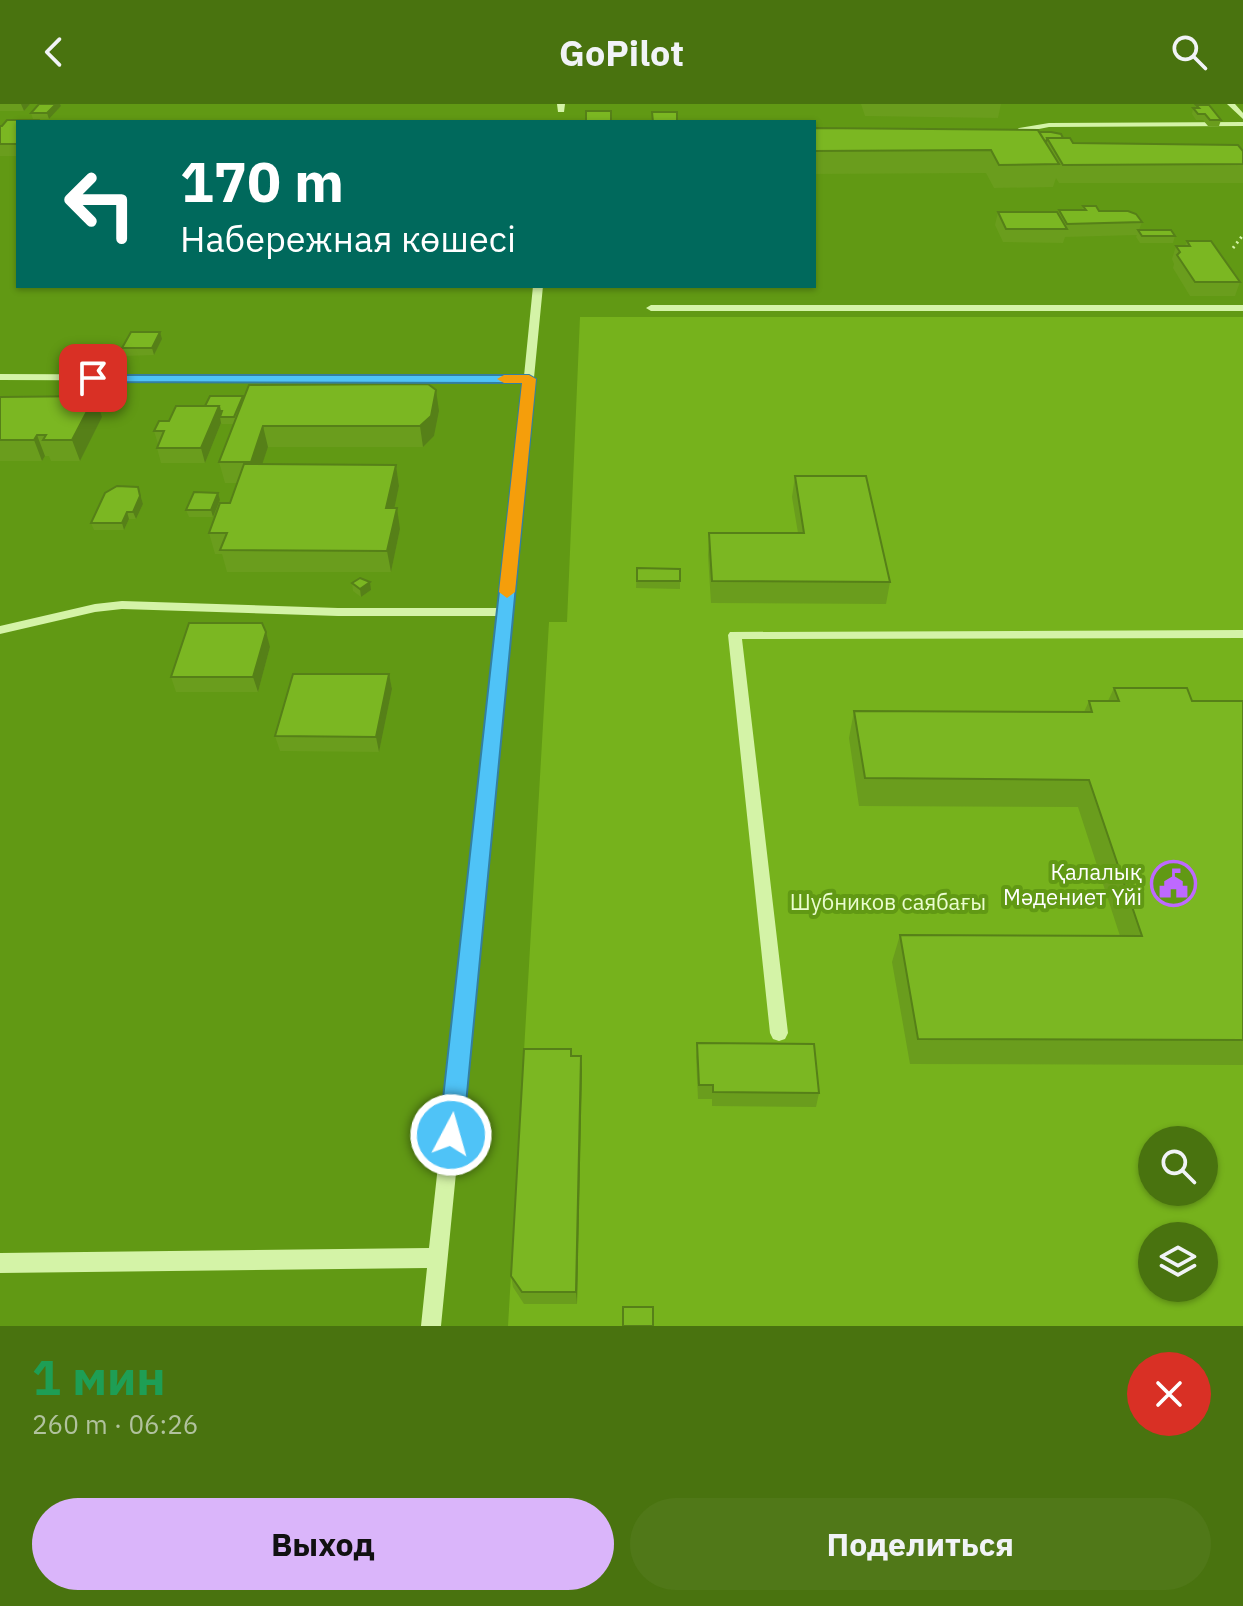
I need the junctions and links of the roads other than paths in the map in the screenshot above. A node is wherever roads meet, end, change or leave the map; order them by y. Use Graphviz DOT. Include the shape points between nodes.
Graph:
graph roads {
  1 [pos="1231,104"];
  2 [pos="1243,117"];
  3 [pos="1243,124"];
  4 [pos="994,143"];
  5 [pos="538,288"];
  6 [pos="651,308"];
  7 [pos="1243,308"];
  8 [pos="0,377"];
  9 [pos="529,379"];
  10 [pos="505,612"];
  11 [pos="0,630"];
  12 [pos="1243,634"];
  13 [pos="779,1033"];
  14 [pos="438,1258"];
  15 [pos="0,1263"];
  16 [pos="431,1326"];
  1 -- 2 [label="street"];
  3 -- 4 [label="street" via="1049,125"];
  5 -- 9 [label="street"];
  6 -- 7 [label="street"];
  8 -- 9 [label="street"];
  9 -- 10 [label="street"];
  10 -- 11 [label="street" via="122,605"];
  10 -- 14 [label="street"];
  12 -- 13 [label="street" via="735,635"];
  14 -- 15 [label="street"];
  14 -- 16 [label="street"];
}
